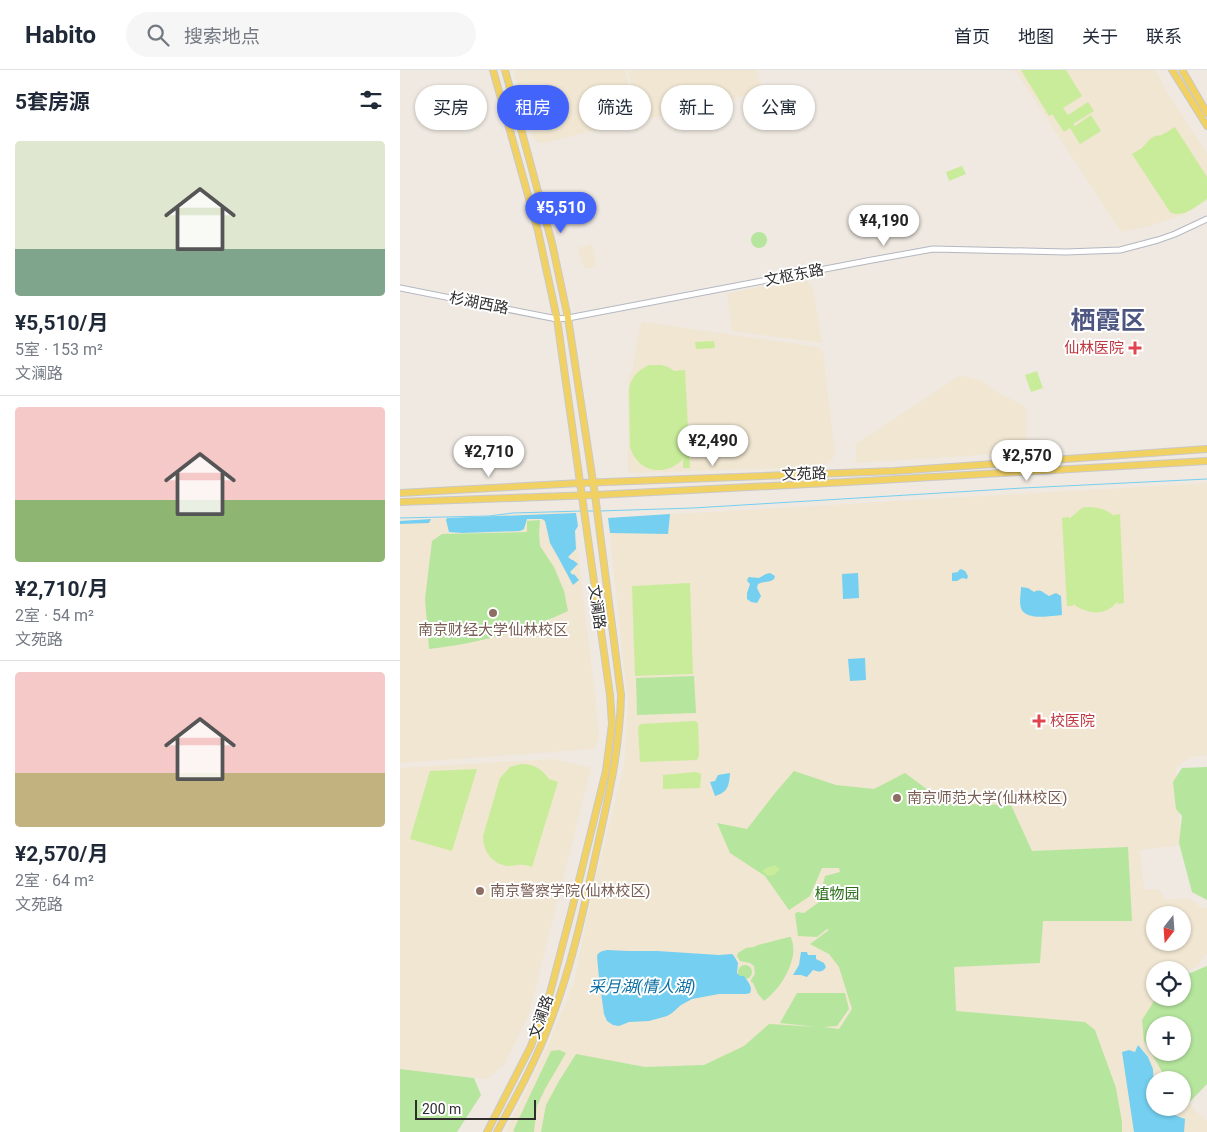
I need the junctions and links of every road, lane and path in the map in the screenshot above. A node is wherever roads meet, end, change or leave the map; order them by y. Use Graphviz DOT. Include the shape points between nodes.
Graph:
graph roads {
  1 [pos="493,70"];
  2 [pos="505,70"];
  3 [pos="1172,70"];
  4 [pos="1182,70"];
  5 [pos="1207,112"];
  6 [pos="1207,126"];
  7 [pos="1207,219"];
  8 [pos="400,288"];
  9 [pos="568,318"];
  10 [pos="557,319"];
  11 [pos="1203,449"];
  12 [pos="1204,461"];
  13 [pos="580,482"];
  14 [pos="594,483"];
  15 [pos="400,493"];
  16 [pos="582,495"];
  17 [pos="595,495"];
  18 [pos="400,502"];
  19 [pos="487,1132"];
  20 [pos="497,1132"];
  1 -- 10 [label="main road, 文澜路" via="538,231"];
  2 -- 9 [label="main road, 文澜路" via="552,242"];
  3 -- 6 [label="main road"];
  4 -- 5 [label="main road"];
  7 -- 9 [label="street, 文枢东路" via="1175,234 1120,250 933,250"];
  8 -- 10 [label="street, 杉湖西路"];
  9 -- 10 [label="street, 文枢东路"];
  9 -- 14 [label="main road, 文澜路"];
  10 -- 13 [label="main road, 文澜路"];
  11 -- 12 [label="street"];
  11 -- 14 [label="main road, 文苑路" via="894,471"];
  12 -- 17 [label="main road, 文苑路"];
  13 -- 14 [label="main road, 文苑路"];
  13 -- 15 [label="main road, 文苑路"];
  13 -- 16 [label="main road, 文澜路"];
  14 -- 17 [label="main road, 文澜路"];
  16 -- 17 [label="main road, 文苑路"];
  16 -- 18 [label="main road, 文苑路"];
  16 -- 19 [label="main road, 文澜路" via="610,695 612,724 606,771 547,1002 531,1046"];
  17 -- 20 [label="main road, 文澜路" via="621,695 614,774 583,913 560,997 531,1067"];
}
